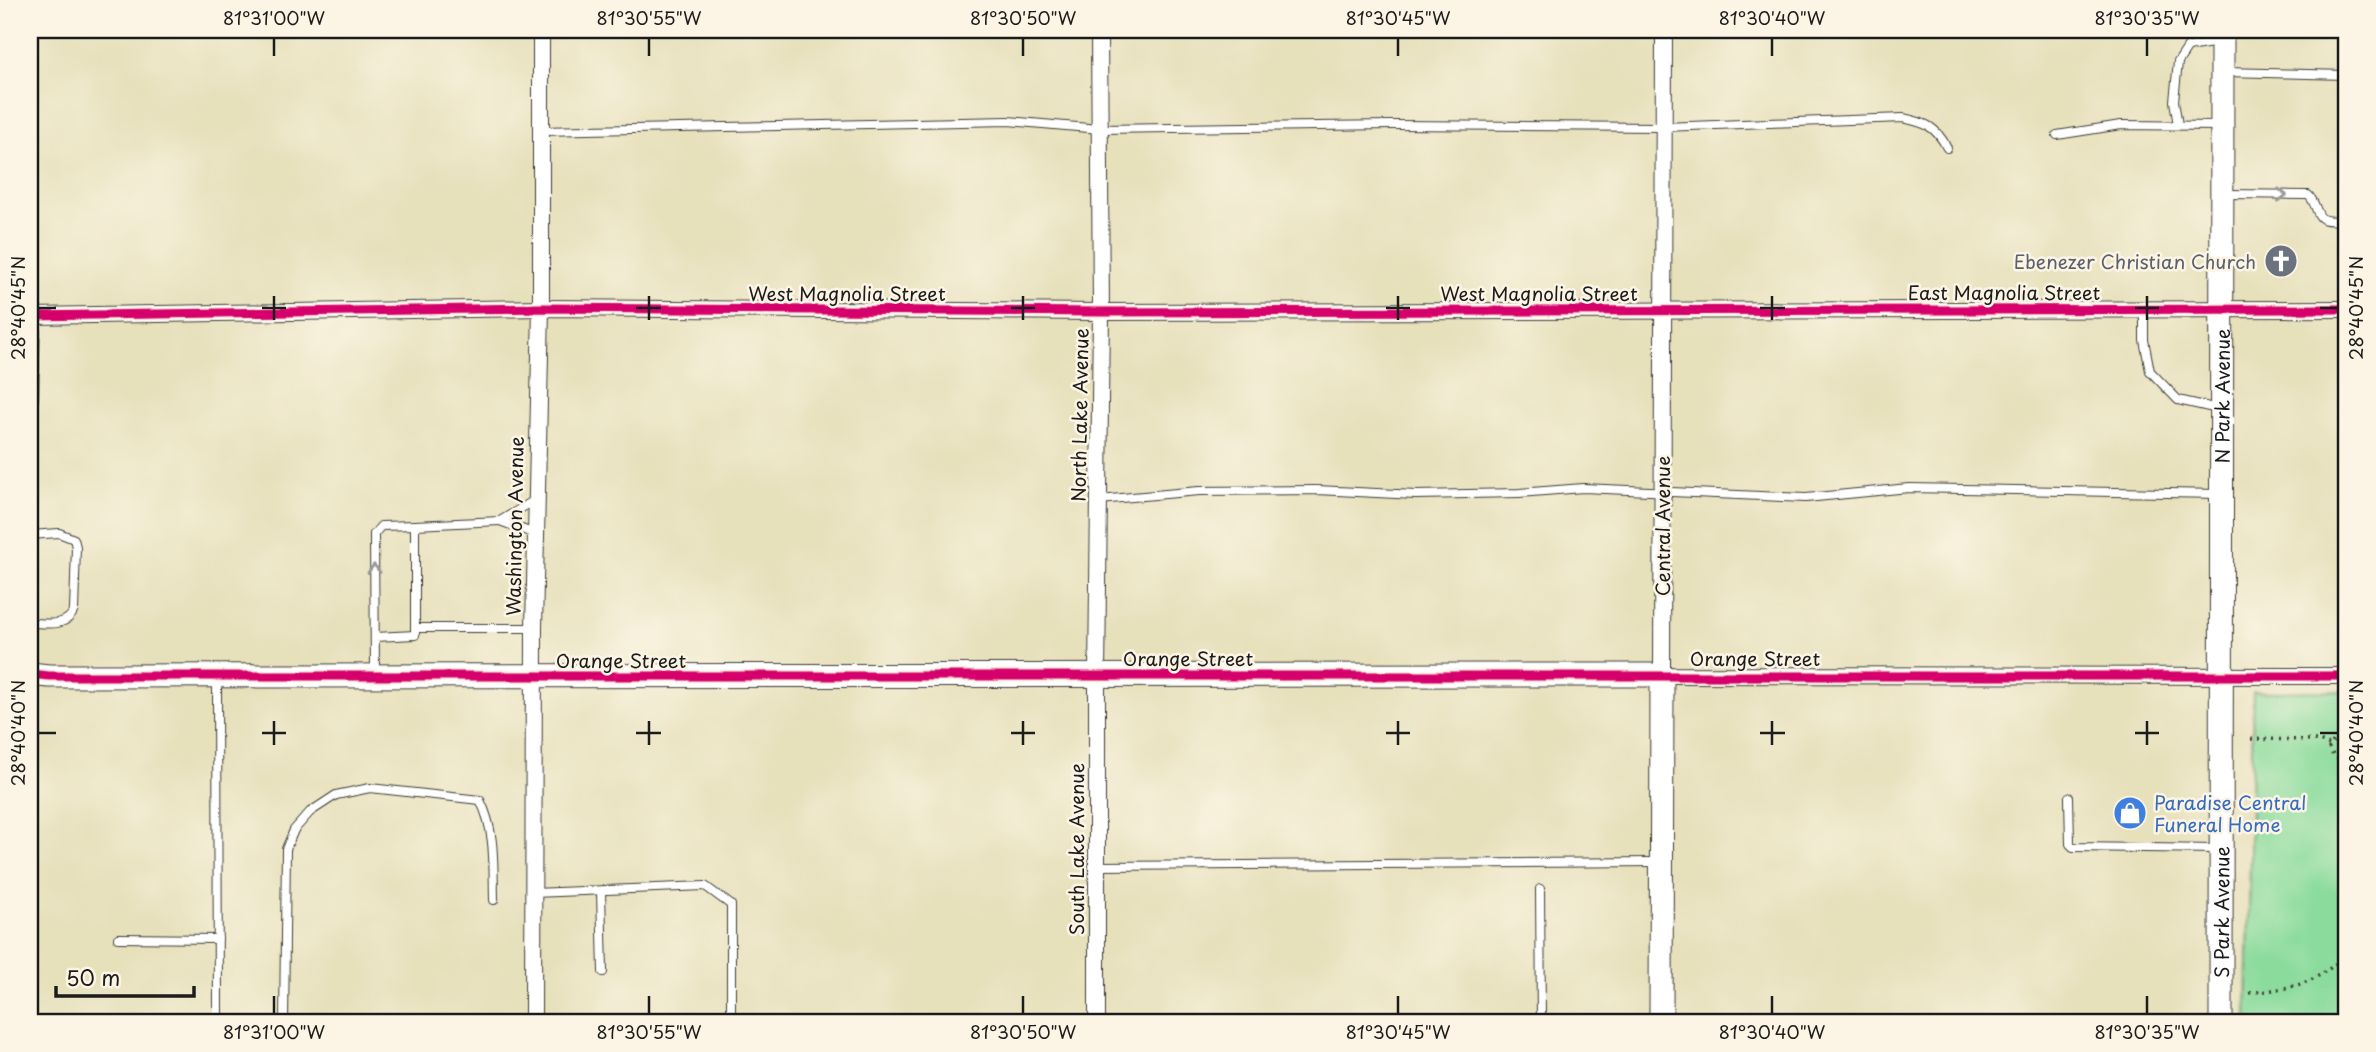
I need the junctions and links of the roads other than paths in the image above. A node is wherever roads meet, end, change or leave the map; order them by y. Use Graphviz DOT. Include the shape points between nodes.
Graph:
graph roads {
  1 [pos="541,30"];
  2 [pos="1100,30"];
  3 [pos="1664,30"];
  4 [pos="2222,36"];
  5 [pos="2222,72"];
  6 [pos="2346,75"];
  7 [pos="2178,125"];
  8 [pos="2222,126"];
  9 [pos="1663,127"];
  10 [pos="1100,129"];
  11 [pos="541,131"];
  12 [pos="2057,135"];
  13 [pos="1947,148"];
  14 [pos="2221,194"];
  15 [pos="2346,221"];
  16 [pos="30,282"];
  17 [pos="541,308"];
  18 [pos="2221,309"];
  19 [pos="2346,309"];
  20 [pos="1661,310"];
  21 [pos="2144,310"];
  22 [pos="1101,312"];
  23 [pos="32,316"];
  24 [pos="30,399"];
  25 [pos="2221,409"];
  26 [pos="1662,491"];
  27 [pos="2222,494"];
  28 [pos="535,500"];
  29 [pos="1099,500"];
  30 [pos="500,521"];
  31 [pos="415,525"];
  32 [pos="535,534"];
  33 [pos="30,535"];
  34 [pos="30,623"];
  35 [pos="417,628"];
  36 [pos="534,628"];
  37 [pos="375,638"];
  38 [pos="30,674"];
  39 [pos="1662,675"];
  40 [pos="1097,676"];
  41 [pos="2346,676"];
  42 [pos="218,677"];
  43 [pos="375,677"];
  44 [pos="535,677"];
  45 [pos="2222,677"];
  46 [pos="2069,797"];
  47 [pos="2221,849"];
  48 [pos="1660,862"];
  49 [pos="1097,866"];
  50 [pos="1540,890"];
  51 [pos="601,891"];
  52 [pos="533,893"];
  53 [pos="494,900"];
  54 [pos="118,938"];
  55 [pos="218,939"];
  56 [pos="603,972"];
  57 [pos="218,1022"];
  58 [pos="284,1022"];
  59 [pos="533,1022"];
  60 [pos="731,1022"];
  61 [pos="1097,1022"];
  62 [pos="1541,1022"];
  63 [pos="1661,1022"];
  64 [pos="2221,1022"];
  1 -- 11 [label="street, Washington Avenue"];
  2 -- 10 [label="street, North Lake Avenue"];
  3 -- 9 [label="street, Central Avenue"];
  4 -- 5 [label="street, N Park Avenue"];
  4 -- 7 [label="lane" via="2188,47 2178,62 2174,101"];
  5 -- 6 [label="lane"];
  5 -- 8 [label="street, N Park Avenue"];
  7 -- 8 [label="lane"];
  7 -- 12 [label="lane" via="2121,125"];
  8 -- 14 [label="street, N Park Avenue"];
  9 -- 10 [label="lane"];
  9 -- 13 [label="lane" via="1902,118 1925,122 1941,135"];
  9 -- 20 [label="street, Central Avenue"];
  10 -- 11 [label="lane" via="1007,121"];
  10 -- 22 [label="street, North Lake Avenue"];
  11 -- 17 [label="street, Washington Avenue"];
  14 -- 15 [label="lane, one-way" via="2308,195 2323,219"];
  14 -- 18 [label="street, N Park Avenue"];
  16 -- 23 [label="street"];
  17 -- 22 [label="street, West Magnolia Street"];
  17 -- 23 [label="street, West Magnolia Street"];
  17 -- 28 [label="street, Washington Avenue"];
  18 -- 19 [label="street, East Magnolia Street"];
  18 -- 21 [label="street, East Magnolia Street"];
  18 -- 25 [label="street, N Park Avenue"];
  20 -- 21 [label="street, East Magnolia Street"];
  20 -- 22 [label="street, West Magnolia Street"];
  20 -- 26 [label="street, Central Avenue"];
  21 -- 25 [label="lane" via="2150,371 2178,400"];
  22 -- 29 [label="street, North Lake Avenue"];
  23 -- 24 [label="street"];
  25 -- 27 [label="street, N Park Avenue"];
  26 -- 27 [label="lane" via="1807,498 1909,488"];
  26 -- 29 [label="lane" via="1583,488 1416,495 1199,491"];
  26 -- 39 [label="street, Central Avenue"];
  27 -- 45 [label="street, N Park Avenue"];
  28 -- 30 [label="lane"];
  28 -- 32 [label="street, Washington Avenue"];
  29 -- 40 [label="street, North Lake Avenue"];
  30 -- 31 [label="lane"];
  30 -- 32 [label="lane"];
  31 -- 35 [label="lane"];
  37 -- 31 [label="lane, one-way" via="374,534 382,526"];
  32 -- 36 [label="street, Washington Avenue"];
  33 -- 34 [label="lane" via="66,535 74,539 76,547 71,618"];
  35 -- 36 [label="lane"];
  35 -- 37 [label="lane" via="412,637"];
  36 -- 44 [label="street, Washington Avenue"];
  37 -- 43 [label="lane"];
  38 -- 42 [label="street, Orange Street"];
  39 -- 40 [label="street, Orange Street"];
  39 -- 45 [label="street, Orange Street"];
  39 -- 48 [label="street, Central Avenue"];
  40 -- 44 [label="street, Orange Street"];
  40 -- 49 [label="street, South Lake Avenue"];
  41 -- 45 [label="street, Orange Street"];
  42 -- 43 [label="street, Orange Street"];
  42 -- 55 [label="lane"];
  43 -- 44 [label="street, Orange Street"];
  44 -- 52 [label="street, Washington Avenue"];
  45 -- 47 [label="street, S Park Avenue"];
  46 -- 47 [label="lane" via="2073,847"];
  47 -- 64 [label="street, S Park Avenue"];
  48 -- 49 [label="lane"];
  48 -- 63 [label="street, Central Avenue"];
  49 -- 61 [label="street, South Lake Avenue"];
  50 -- 62 [label="lane"];
  51 -- 52 [label="lane"];
  51 -- 56 [label="lane"];
  51 -- 60 [label="lane" via="705,886 731,905"];
  52 -- 59 [label="street, Washington Avenue"];
  53 -- 58 [label="lane" via="492,834 480,800 370,788 336,795 293,830 286,849"];
  54 -- 55 [label="lane"];
  55 -- 57 [label="lane"];
}
